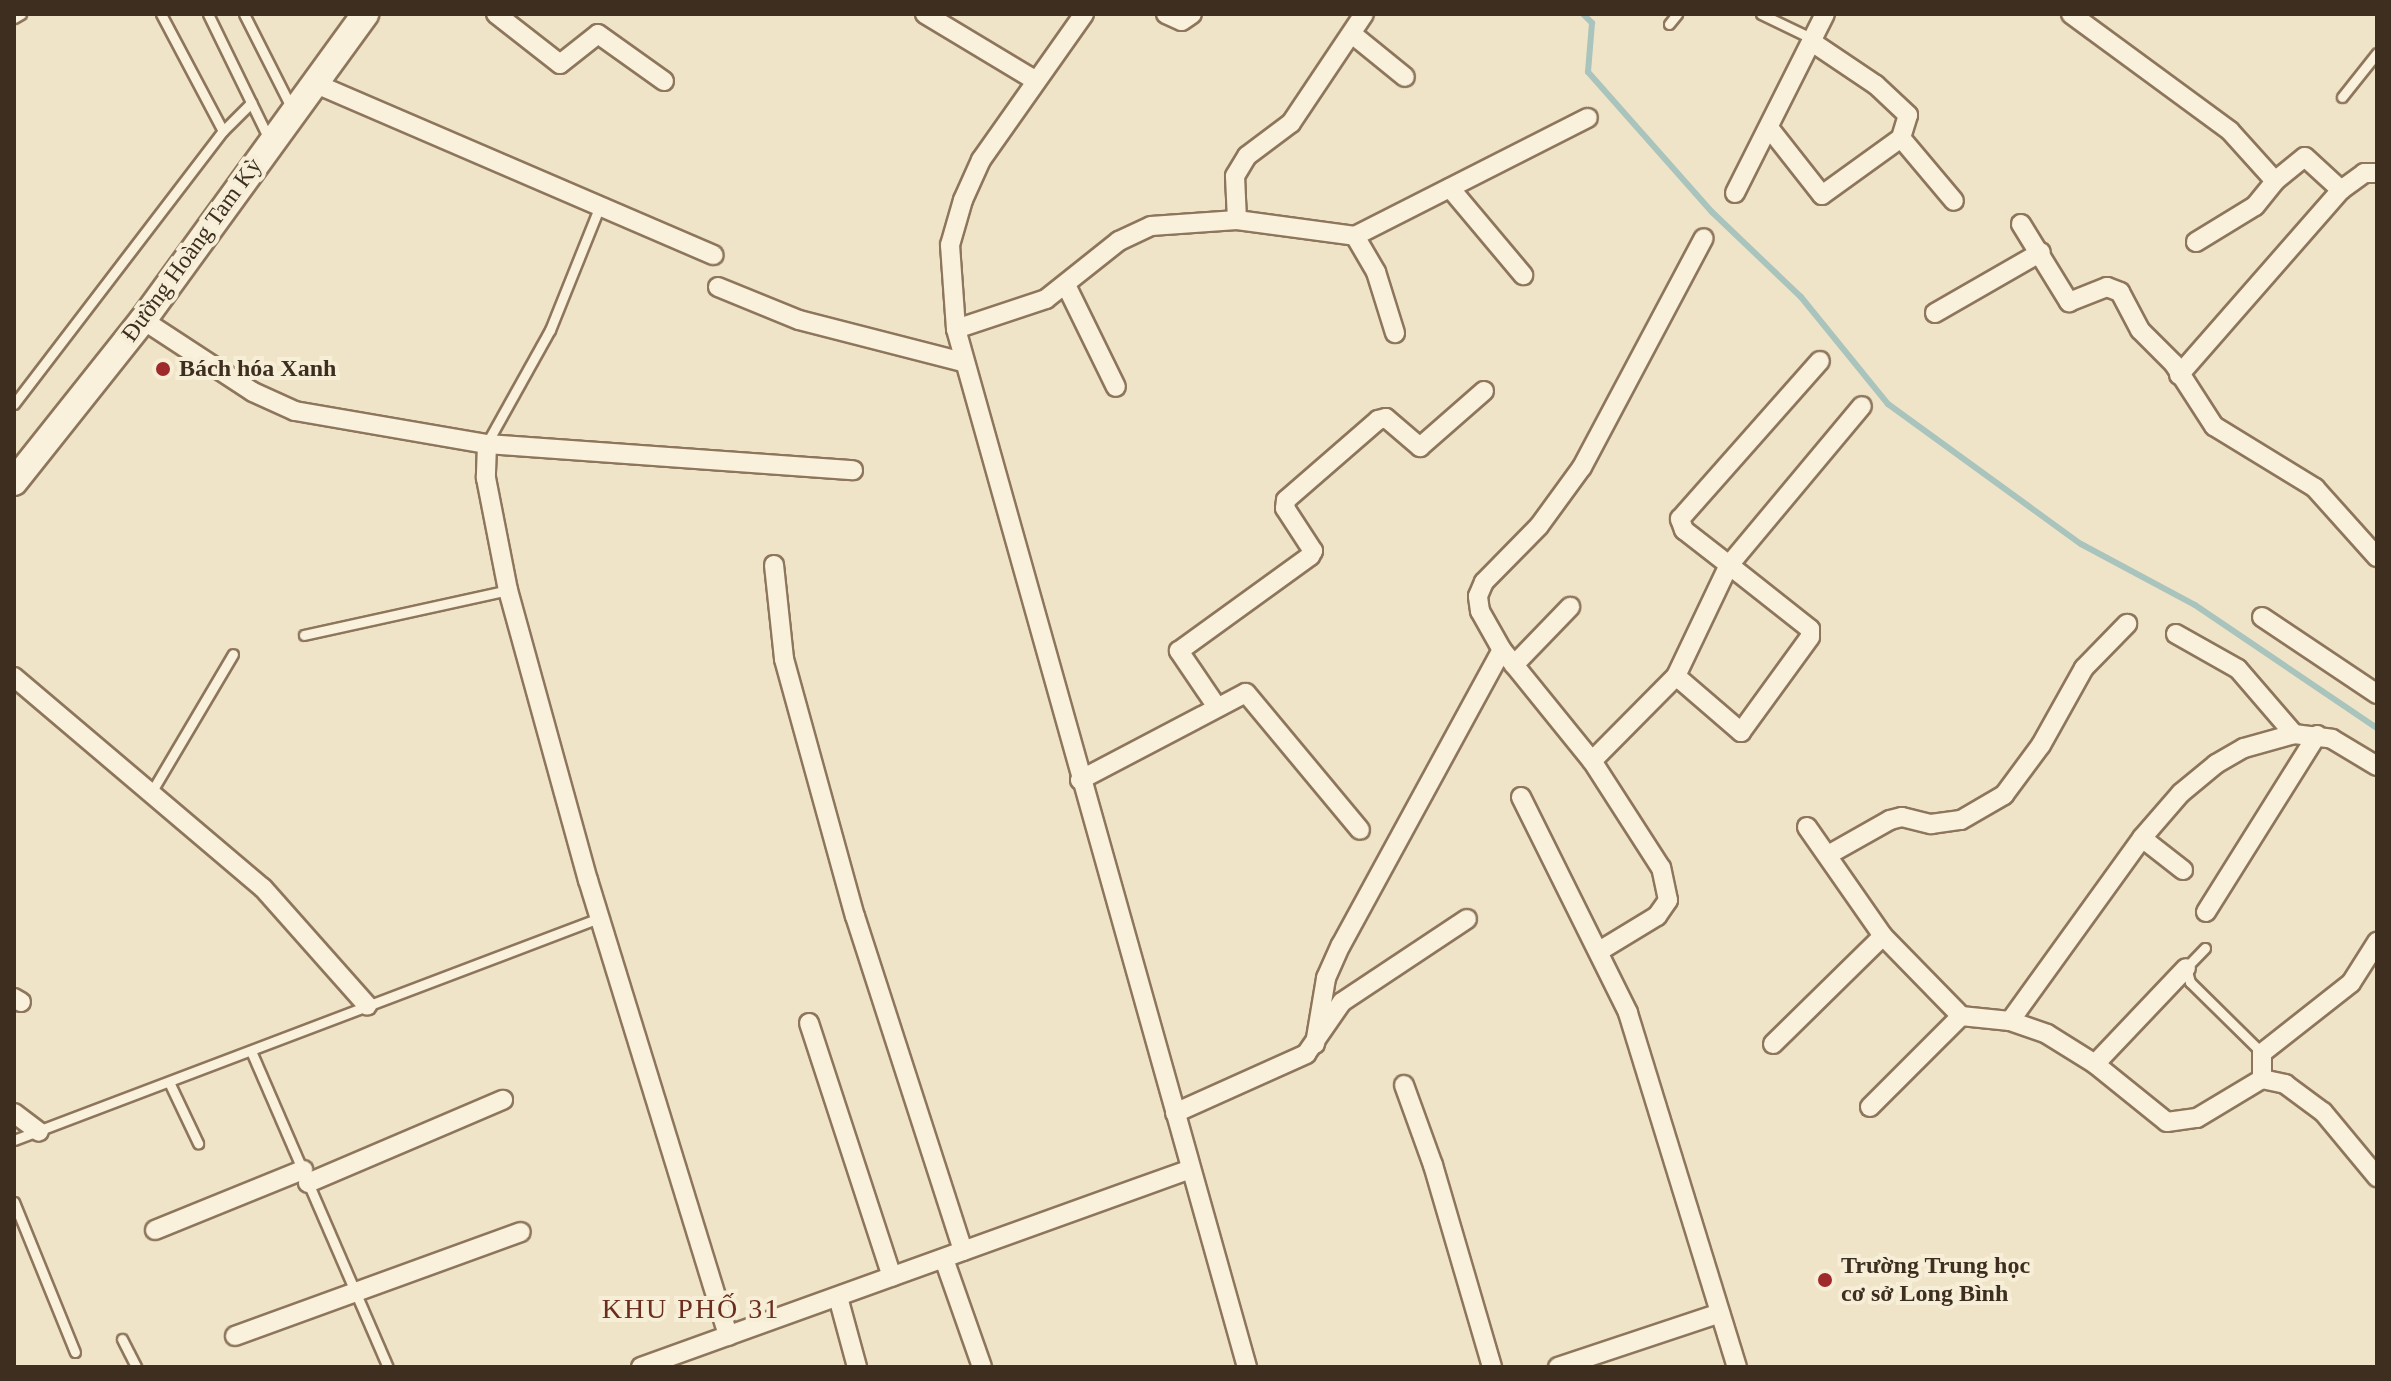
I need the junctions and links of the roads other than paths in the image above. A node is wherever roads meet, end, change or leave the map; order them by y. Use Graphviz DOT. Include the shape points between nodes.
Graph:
graph roads {
  1 [pos="21,14"];
  2 [pos="161,14"];
  3 [pos="208,14"];
  4 [pos="244,14"];
  5 [pos="365,14"];
  6 [pos="496,14"];
  7 [pos="925,14"];
  8 [pos="1084,14"];
  9 [pos="1166,14"];
  10 [pos="1192,14"];
  11 [pos="1364,14"];
  12 [pos="1677,14"];
  13 [pos="1761,14"];
  14 [pos="1825,14"];
  15 [pos="2071,14"];
  16 [pos="14,18"];
  17 [pos="1669,24"];
  18 [pos="1352,34"];
  19 [pos="1813,40"];
  20 [pos="2377,53"];
  21 [pos="1405,77"];
  22 [pos="1035,80"];
  23 [pos="664,81"];
  24 [pos="314,83"];
  25 [pos="2342,97"];
  26 [pos="251,103"];
  27 [pos="293,112"];
  28 [pos="1588,118"];
  29 [pos="1770,129"];
  30 [pos="223,131"];
  31 [pos="1901,138"];
  32 [pos="270,142"];
  33 [pos="2377,173"];
  34 [pos="2275,181"];
  35 [pos="1450,188"];
  36 [pos="2341,190"];
  37 [pos="1735,193"];
  38 [pos="1954,201"];
  39 [pos="599,208"];
  40 [pos="1237,220"];
  41 [pos="2021,224"];
  42 [pos="1355,236"];
  43 [pos="1704,238"];
  44 [pos="2196,242"];
  45 [pos="2041,252"];
  46 [pos="714,255"];
  47 [pos="1523,275"];
  48 [pos="718,287"];
  49 [pos="1067,287"];
  50 [pos="1935,313"];
  51 [pos="143,320"];
  52 [pos="956,329"];
  53 [pos="1395,333"];
  54 [pos="1820,361"];
  55 [pos="962,362"];
  56 [pos="2179,375"];
  57 [pos="1116,387"];
  58 [pos="1484,391"];
  59 [pos="14,404"];
  60 [pos="1862,406"];
  61 [pos="487,444"];
  62 [pos="853,470"];
  63 [pos="14,482"];
  64 [pos="2377,557"];
  65 [pos="774,565"];
  66 [pos="1729,565"];
  67 [pos="508,590"];
  68 [pos="1570,607"];
  69 [pos="2262,617"];
  70 [pos="2127,624"];
  71 [pos="2176,634"];
  72 [pos="304,635"];
  73 [pos="233,654"];
  74 [pos="1508,657"];
  75 [pos="1676,676"];
  76 [pos="14,677"];
  77 [pos="2377,694"];
  78 [pos="1217,707"];
  79 [pos="2294,734"];
  80 [pos="2317,735"];
  81 [pos="1592,761"];
  82 [pos="2377,766"];
  83 [pos="1080,780"];
  84 [pos="152,791"];
  85 [pos="1521,797"];
  86 [pos="1807,827"];
  87 [pos="1360,830"];
  88 [pos="2142,838"];
  89 [pos="1828,855"];
  90 [pos="2183,870"];
  91 [pos="2206,912"];
  92 [pos="599,918"];
  93 [pos="1467,919"];
  94 [pos="1883,936"];
  95 [pos="2377,942"];
  96 [pos="2205,948"];
  97 [pos="1601,950"];
  98 [pos="2186,968"];
  99 [pos="367,1005"];
  100 [pos="1961,1016"];
  101 [pos="2010,1021"];
  102 [pos="809,1023"];
  103 [pos="1315,1044"];
  104 [pos="1773,1044"];
  105 [pos="251,1051"];
  106 [pos="2262,1053"];
  107 [pos="2095,1064"];
  108 [pos="2262,1079"];
  109 [pos="169,1082"];
  110 [pos="1404,1085"];
  111 [pos="503,1100"];
  112 [pos="1870,1107"];
  113 [pos="14,1113"];
  114 [pos="1175,1113"];
  115 [pos="39,1132"];
  116 [pos="14,1140"];
  117 [pos="198,1143"];
  118 [pos="1188,1170"];
  119 [pos="306,1176"];
  120 [pos="2377,1177"];
  121 [pos="14,1202"];
  122 [pos="155,1230"];
  123 [pos="521,1232"];
  124 [pos="963,1251"];
  125 [pos="944,1259"];
  126 [pos="892,1277"];
  127 [pos="355,1291"];
  128 [pos="838,1297"];
  129 [pos="1717,1314"];
  130 [pos="235,1336"];
  131 [pos="728,1336"];
  132 [pos="122,1339"];
  133 [pos="75,1352"];
  134 [pos="652,1365"];
  135 [pos="136,1367"];
  136 [pos="388,1367"];
  137 [pos="857,1367"];
  138 [pos="982,1367"];
  139 [pos="1247,1367"];
  140 [pos="1492,1367"];
  141 [pos="1558,1367"];
  142 [pos="1737,1367"];
  1 -- 16 [label="lane"];
  2 -- 30 [label="lane"];
  3 -- 26 [label="lane"];
  4 -- 27 [label="lane"];
  5 -- 24 [label="street, Đường Hoàng Tam Kỳ"];
  6 -- 23 [label="street" via="560,64 598,34"];
  7 -- 22 [label="street"];
  8 -- 22 [label="street"];
  9 -- 10 [label="street" via="1182,21"];
  11 -- 18 [label="street"];
  12 -- 17 [label="lane"];
  13 -- 19 [label="lane"];
  14 -- 19 [label="street"];
  15 -- 34 [label="street" via="2230,131"];
  18 -- 21 [label="street"];
  18 -- 40 [label="street" via="1291,123 1247,156 1235,176"];
  19 -- 29 [label="street"];
  19 -- 31 [label="street" via="1908,115"];
  20 -- 25 [label="lane"];
  22 -- 52 [label="street" via="981,160 956,217 950,270"];
  24 -- 27 [label="street, Đường Hoàng Tam Kỳ"];
  24 -- 39 [label="street"];
  26 -- 30 [label="lane"];
  26 -- 32 [label="lane"];
  27 -- 32 [label="street, Đường Hoàng Tam Kỳ"];
  28 -- 35 [label="street"];
  29 -- 31 [label="street" via="1822,195"];
  29 -- 37 [label="street"];
  30 -- 59 [label="lane"];
  31 -- 38 [label="street"];
  32 -- 51 [label="street, Đường Hoàng Tam Kỳ"];
  33 -- 36 [label="street" via="2364,173"];
  34 -- 36 [label="street" via="2305,157"];
  34 -- 44 [label="street" via="2255,206"];
  35 -- 42 [label="street"];
  35 -- 47 [label="street"];
  36 -- 56 [label="street"];
  39 -- 46 [label="street"];
  39 -- 61 [label="lane" via="550,330"];
  40 -- 42 [label="street"];
  40 -- 49 [label="street" via="1151,226 1119,241"];
  41 -- 45 [label="street"];
  42 -- 53 [label="street" via="1376,272"];
  43 -- 74 [label="street" via="1582,467 1539,526 1484,582 1478,596 1480,611"];
  45 -- 50 [label="street"];
  45 -- 56 [label="street" via="2069,302 2107,287 2120,292 2140,330"];
  48 -- 55 [label="street" via="799,320"];
  49 -- 52 [label="street" via="1030,306"];
  49 -- 57 [label="street"];
  51 -- 61 [label="street" via="253,392 295,411"];
  51 -- 63 [label="street, Đường Hoàng Tam Kỳ"];
  52 -- 55 [label="street"];
  54 -- 66 [label="street" via="1680,519 1684,530"];
  55 -- 83 [label="street"];
  56 -- 64 [label="street" via="2214,426 2315,488"];
  58 -- 78 [label="street" via="1420,447 1386,418 1378,420 1286,500 1285,508 1313,551 1310,556 1179,651"];
  60 -- 66 [label="street"];
  61 -- 62 [label="street"];
  61 -- 67 [label="street" via="486,478"];
  65 -- 124 [label="street" via="784,659 855,916"];
  66 -- 75 [label="street"];
  66 -- 75 [label="street" via="1810,629 1810,637 1741,732"];
  67 -- 72 [label="lane"];
  67 -- 92 [label="street"];
  68 -- 74 [label="street"];
  69 -- 77 [label="street"];
  70 -- 89 [label="street" via="2084,668 2041,745 2004,795 1961,820 1890,820"];
  71 -- 79 [label="street" via="2238,669"];
  73 -- 84 [label="lane"];
  74 -- 81 [label="street"];
  74 -- 103 [label="street" via="1341,945 1326,978"];
  75 -- 81 [label="street"];
  76 -- 84 [label="street"];
  78 -- 83 [label="street"];
  78 -- 87 [label="street" via="1237,695 1253,696"];
  79 -- 80 [label="street"];
  79 -- 88 [label="street" via="2244,748 2216,764 2181,793"];
  80 -- 82 [label="street"];
  80 -- 91 [label="street"];
  81 -- 97 [label="street" via="1661,868 1668,900 1657,916"];
  83 -- 114 [label="street"];
  84 -- 99 [label="street" via="263,888"];
  85 -- 97 [label="street"];
  86 -- 89 [label="street"];
  88 -- 90 [label="street"];
  88 -- 101 [label="street"];
  89 -- 94 [label="street"];
  92 -- 99 [label="lane"];
  92 -- 131 [label="street"];
  93 -- 103 [label="street" via="1342,1002"];
  94 -- 100 [label="street"];
  94 -- 104 [label="street"];
  95 -- 106 [label="street" via="2351,983"];
  96 -- 98 [label="lane"];
  97 -- 129 [label="street" via="1628,1013"];
  98 -- 106 [label="lane" via="2190,982"];
  98 -- 107 [label="street"];
  99 -- 105 [label="lane"];
  100 -- 101 [label="street"];
  100 -- 112 [label="street"];
  101 -- 107 [label="street" via="2047,1034"];
  102 -- 126 [label="street"];
  103 -- 114 [label="street" via="1295,1060"];
  105 -- 109 [label="lane"];
  105 -- 119 [label="lane"];
  106 -- 108 [label="street"];
  107 -- 108 [label="street" via="2167,1122 2197,1118"];
  108 -- 120 [label="street" via="2302,1093"];
  109 -- 115 [label="lane"];
  109 -- 117 [label="lane"];
  110 -- 140 [label="street"];
  111 -- 119 [label="street"];
  113 -- 115 [label="street"];
  114 -- 118 [label="street"];
  115 -- 116 [label="lane"];
  118 -- 124 [label="street"];
  118 -- 139 [label="street"];
  119 -- 122 [label="street"];
  119 -- 127 [label="lane"];
  121 -- 133 [label="lane"];
  123 -- 127 [label="street"];
  124 -- 125 [label="street"];
  125 -- 126 [label="street"];
  125 -- 138 [label="street"];
  126 -- 128 [label="street"];
  127 -- 130 [label="street"];
  127 -- 136 [label="lane"];
  128 -- 131 [label="street"];
  128 -- 137 [label="street"];
  129 -- 141 [label="street"];
  129 -- 142 [label="street"];
  131 -- 134 [label="street"];
  132 -- 135 [label="lane"];
}
